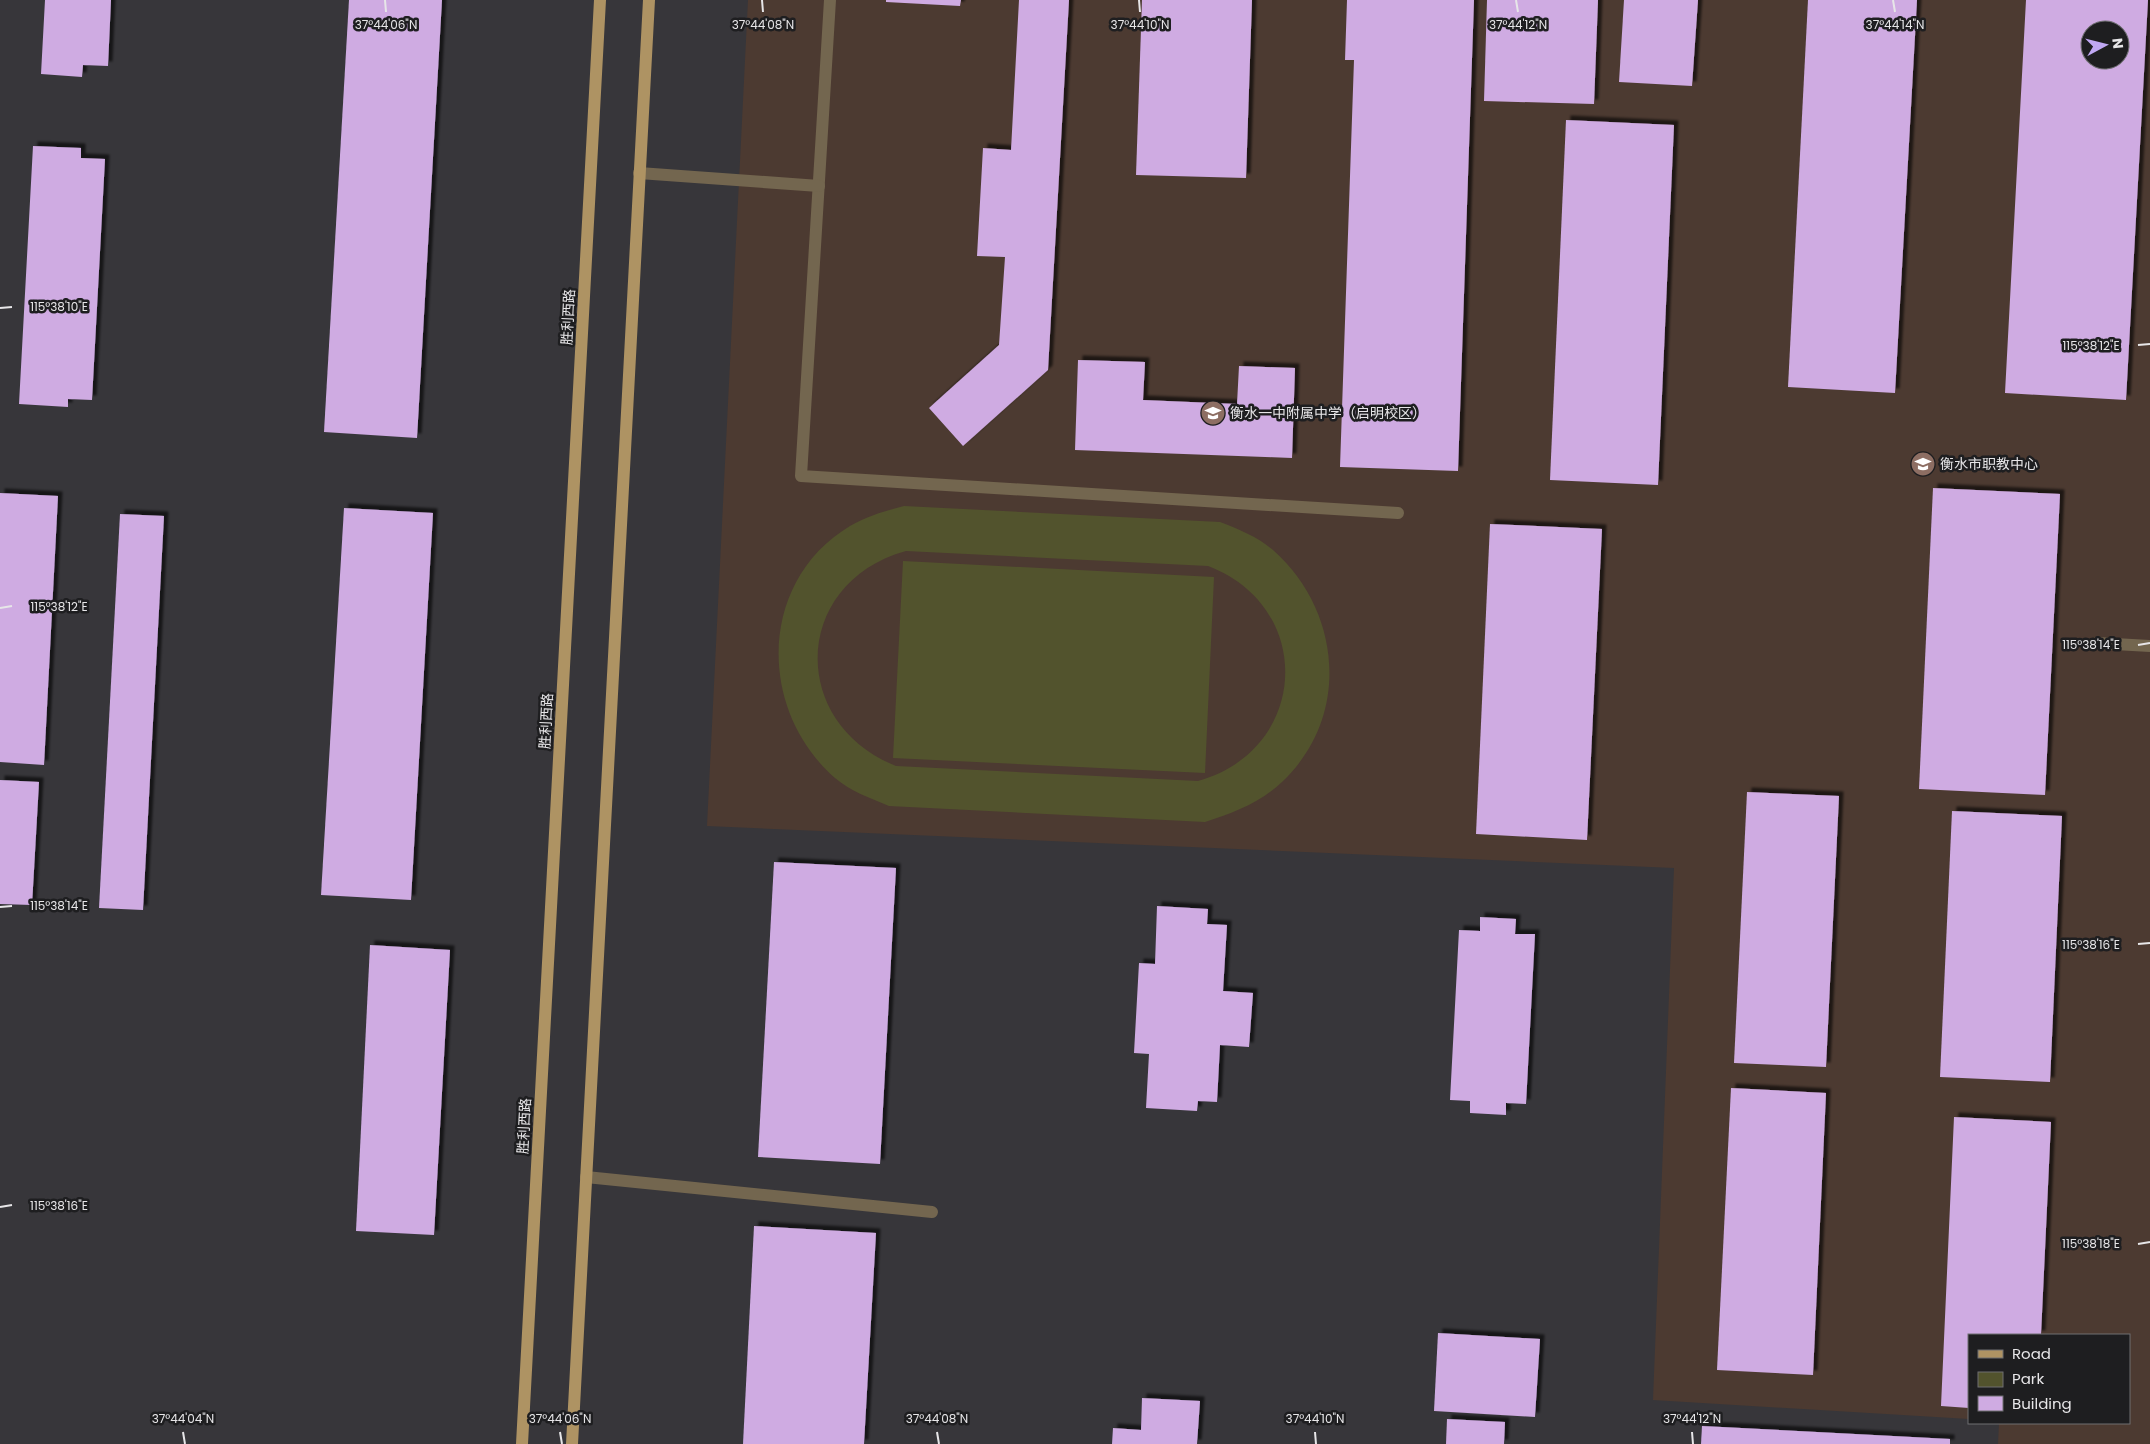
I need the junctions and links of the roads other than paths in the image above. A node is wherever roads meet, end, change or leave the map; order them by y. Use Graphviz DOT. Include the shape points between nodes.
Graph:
graph roads {
  1 [pos="600,0"];
  2 [pos="649,0"];
  3 [pos="830,0"];
  4 [pos="639,173"];
  5 [pos="819,186"];
  6 [pos="1398,514"];
  7 [pos="2097,643"];
  8 [pos="2150,646"];
  9 [pos="586,1177"];
  10 [pos="932,1212"];
  11 [pos="522,1444"];
  12 [pos="572,1444"];
  1 -- 11 [label="main road, 胜利西路"];
  2 -- 4 [label="main road"];
  3 -- 5 [label="lane"];
  4 -- 5 [label="lane"];
  4 -- 9 [label="main road"];
  5 -- 6 [label="lane" via="801,476"];
  7 -- 8 [label="lane"];
  9 -- 10 [label="lane"];
  9 -- 12 [label="main road"];
}
